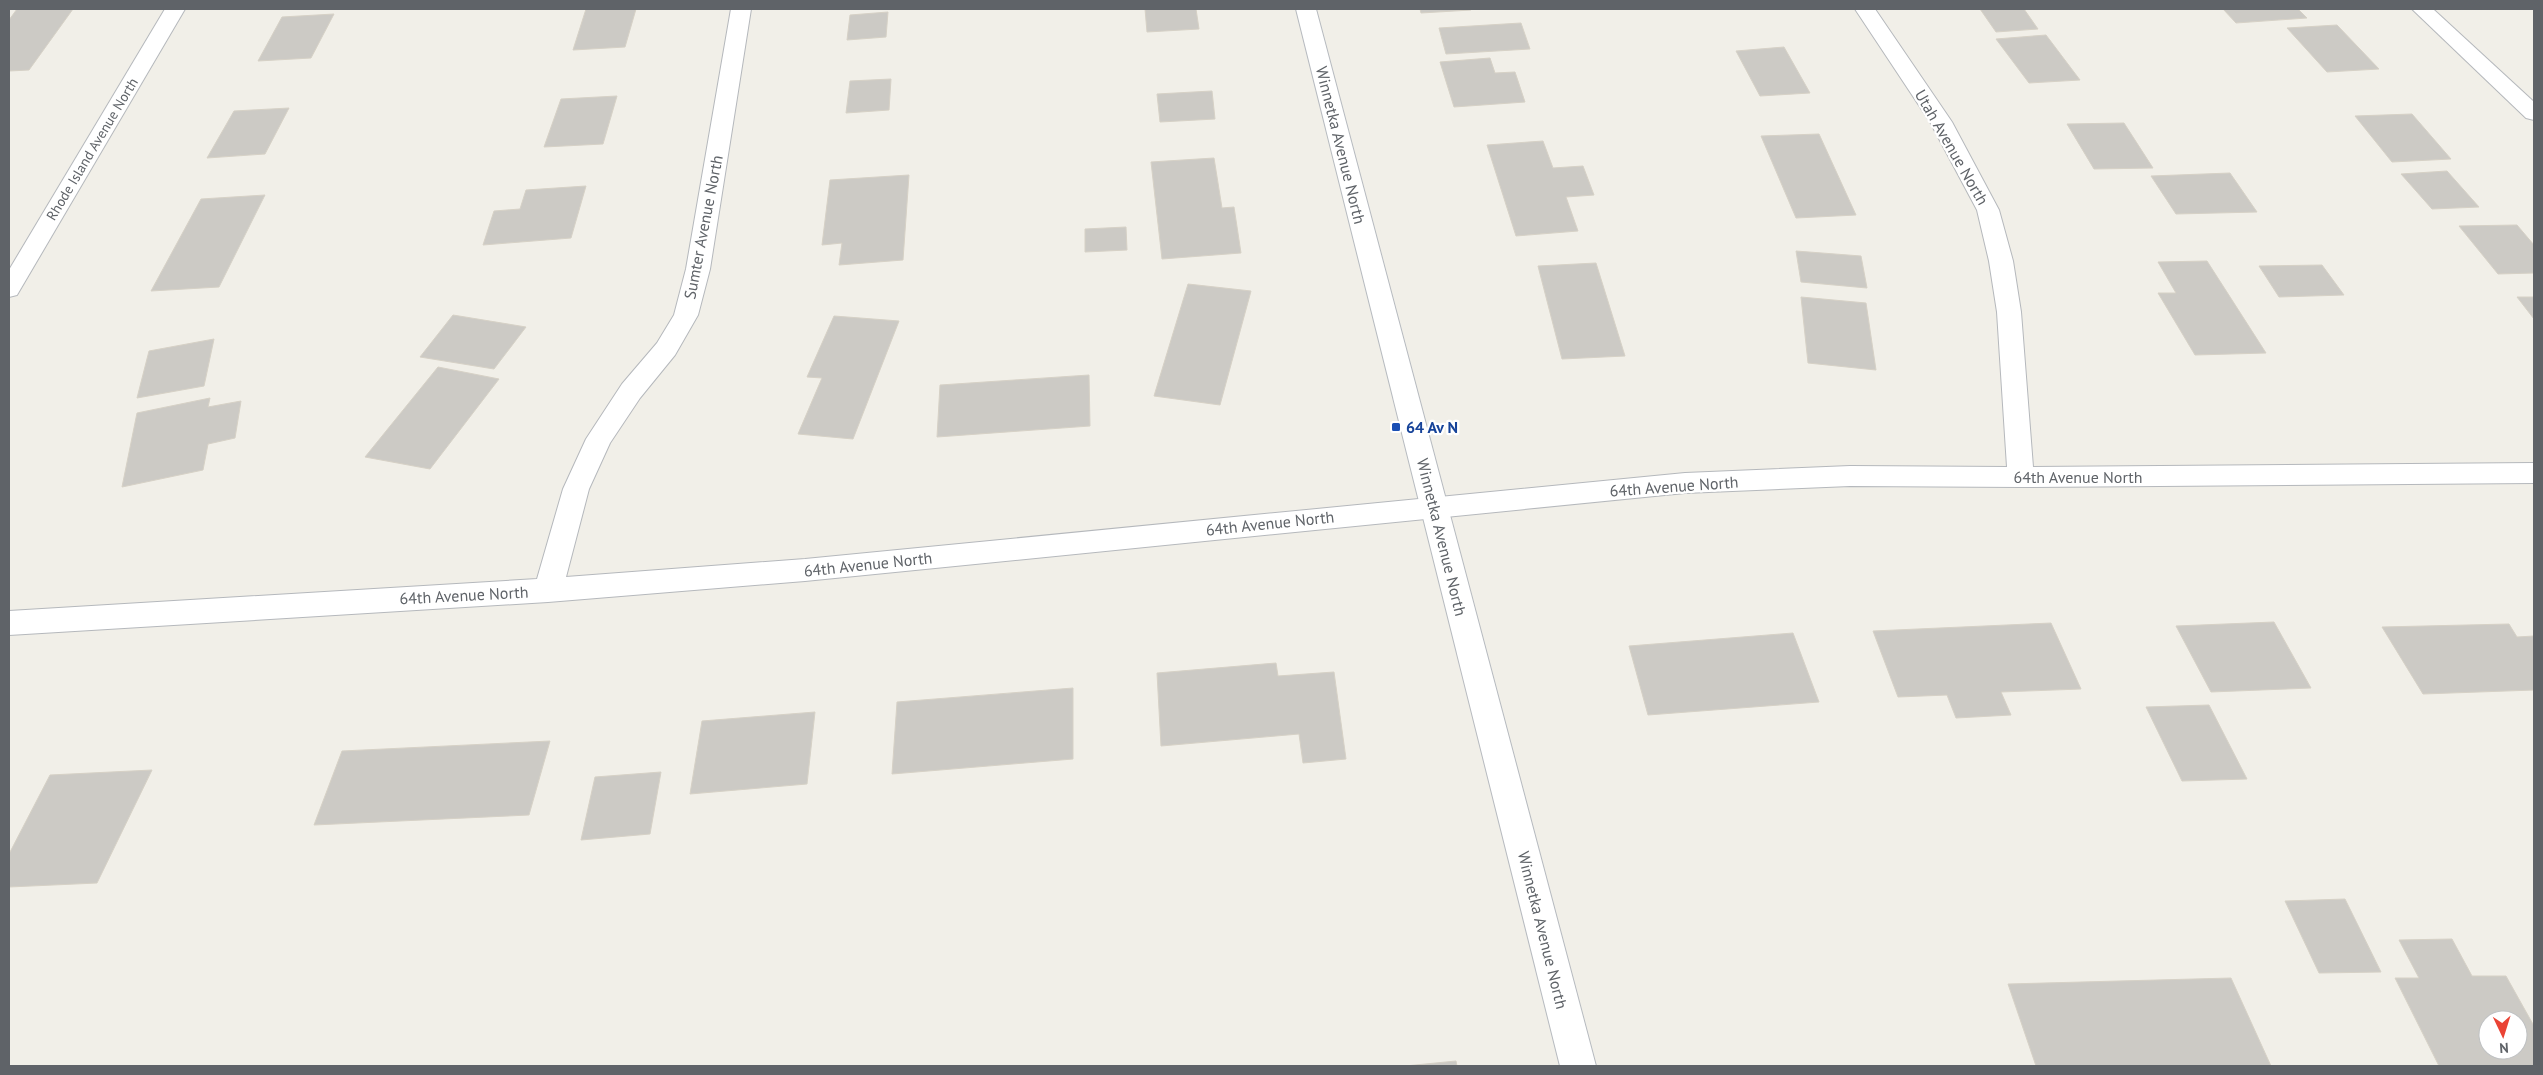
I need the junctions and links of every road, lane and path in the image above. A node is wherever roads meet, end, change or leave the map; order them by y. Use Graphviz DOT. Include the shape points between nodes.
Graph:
graph roads {
  1 [pos="175,9"];
  2 [pos="741,9"];
  3 [pos="1306,9"];
  4 [pos="1865,9"];
  5 [pos="2422,9"];
  6 [pos="2534,113"];
  7 [pos="9,288"];
  8 [pos="2534,473"];
  9 [pos="2021,477"];
  10 [pos="1434,506"];
  11 [pos="548,590"];
  12 [pos="9,622"];
  13 [pos="1578,1066"];
  1 -- 7 [label="street, Rhode Island Avenue North"];
  2 -- 11 [label="street, Sumter Avenue North" via="698,269 686,314 666,350 631,391 598,439 576,489"];
  3 -- 10 [label="street, Winnetka Avenue North"];
  4 -- 9 [label="street, Utah Avenue North" via="1941,122 1988,210 2009,312"];
  5 -- 6 [label="street"];
  8 -- 9 [label="street, 64th Avenue North"];
  9 -- 10 [label="street, 64th Avenue North" via="1850,476 1704,482"];
  10 -- 11 [label="street, 64th Avenue North" via="805,570"];
  10 -- 13 [label="street, Winnetka Avenue North"];
  11 -- 12 [label="street, 64th Avenue North"];
}
